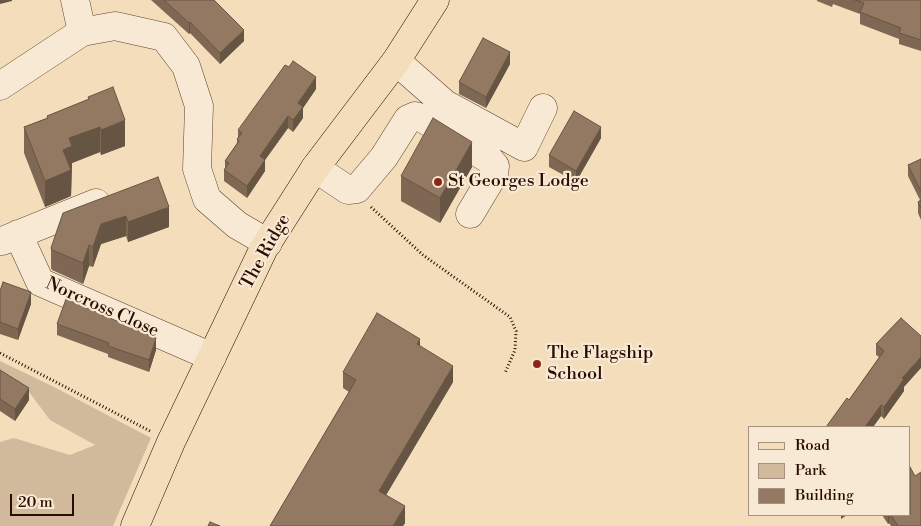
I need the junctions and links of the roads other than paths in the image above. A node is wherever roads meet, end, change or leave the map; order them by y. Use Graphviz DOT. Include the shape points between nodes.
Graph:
graph roads {
  1 [pos="75,0"];
  2 [pos="435,0"];
  3 [pos="82,32"];
  4 [pos="396,61"];
  5 [pos="0,86"];
  6 [pos="544,108"];
  7 [pos="315,168"];
  8 [pos="118,195"];
  9 [pos="470,214"];
  10 [pos="9,238"];
  11 [pos="268,243"];
  12 [pos="212,356"];
  13 [pos="135,526"];
  1 -- 3 [label="street"];
  2 -- 4 [label="main road, The Ridge"];
  3 -- 5 [label="street"];
  3 -- 11 [label="street" via="115,26 164,37 186,66 198,106 197,169 207,199 237,225"];
  4 -- 6 [label="street" via="445,104 524,147"];
  4 -- 7 [label="main road, The Ridge"];
  7 -- 9 [label="street" via="348,190 357,189 384,157 408,120 415,116 422,118 495,166 494,174"];
  7 -- 11 [label="main road, The Ridge"];
  8 -- 10 [label="street, Norcross Close"];
  10 -- 12 [label="street, Norcross Close" via="40,282"];
  11 -- 12 [label="main road, The Ridge"];
  12 -- 13 [label="main road, The Ridge"];
}
